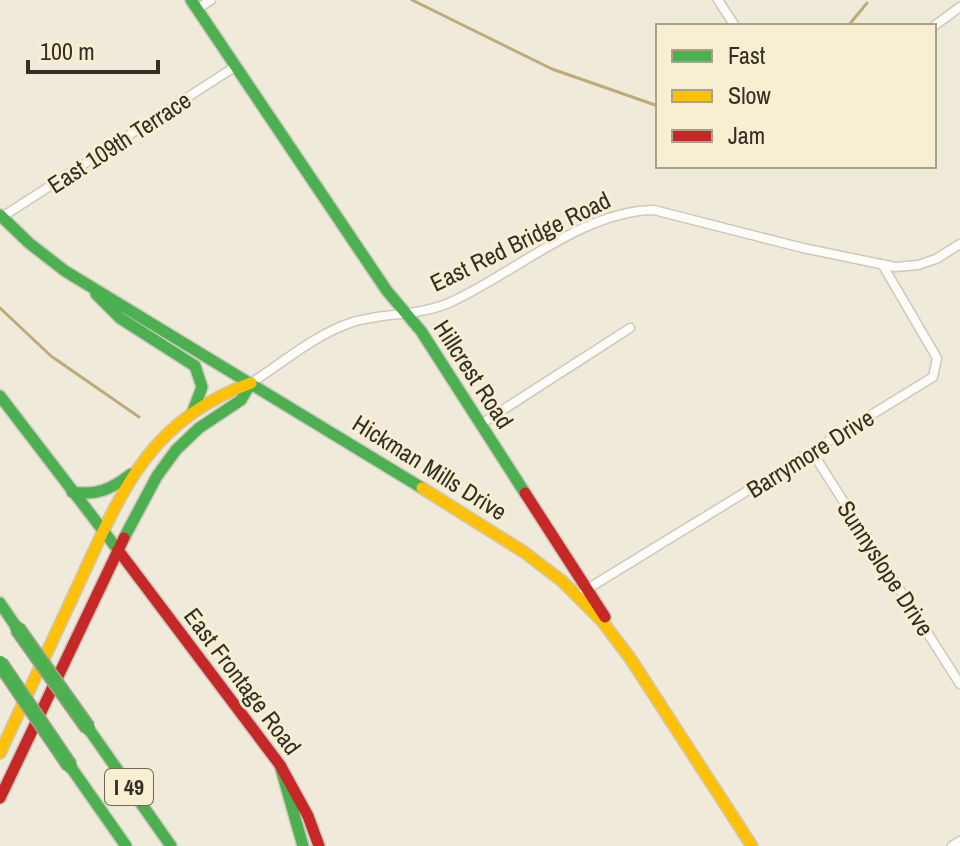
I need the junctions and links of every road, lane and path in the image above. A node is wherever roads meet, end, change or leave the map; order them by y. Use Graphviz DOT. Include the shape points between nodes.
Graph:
graph roads {
  1 [pos="211,0"];
  2 [pos="718,0"];
  3 [pos="194,4"];
  4 [pos="960,7"];
  5 [pos="734,24"];
  6 [pos="936,25"];
  7 [pos="236,66"];
  8 [pos="1,216"];
  9 [pos="960,244"];
  10 [pos="882,264"];
  11 [pos="88,285"];
  12 [pos="407,315"];
  13 [pos="630,328"];
  14 [pos="251,383"];
  15 [pos="0,396"];
  16 [pos="0,408"];
  17 [pos="189,417"];
  18 [pos="481,424"];
  19 [pos="21,426"];
  20 [pos="812,452"];
  21 [pos="138,469"];
  22 [pos="72,492"];
  23 [pos="104,532"];
  24 [pos="118,550"];
  25 [pos="582,592"];
  26 [pos="0,603"];
  27 [pos="0,663"];
  28 [pos="960,684"];
  29 [pos="0,753"];
  30 [pos="280,765"];
  31 [pos="0,798"];
  32 [pos="960,841"];
  33 [pos="126,846"];
  34 [pos="171,846"];
  35 [pos="303,846"];
  36 [pos="319,846"];
  37 [pos="752,846"];
  38 [pos="952,846"];
  1 -- 3 [label="street"];
  2 -- 5 [label="street"];
  3 -- 7 [label="main road, Hillcrest Road"];
  4 -- 6 [label="street"];
  7 -- 8 [label="street, East 109th Terrace"];
  7 -- 12 [label="main road, Hillcrest Road"];
  8 -- 11 [label="main road, Hickman Mills Drive"];
  9 -- 10 [label="street, East Red Bridge Road" via="918,265"];
  10 -- 12 [label="street, East Red Bridge Road" via="654,210 632,210 563,239 455,300"];
  10 -- 20 [label="street, Barrymore Drive" via="937,358 933,377"];
  11 -- 14 [label="main road, Hickman Mills Drive"];
  11 -- 17 [label="main road" via="120,318 195,366 202,387"];
  12 -- 14 [label="street, East Red Bridge Road" via="377,317 330,331"];
  12 -- 18 [label="main road, Hillcrest Road"];
  13 -- 18 [label="street"];
  14 -- 17 [label="main road, East Red Bridge Road"];
  14 -- 24 [label="main road, East Red Bridge Road" via="241,400 176,450"];
  14 -- 25 [label="main road, Hickman Mills Drive"];
  15 -- 19 [label="main road"];
  16 -- 19 [label="main road"];
  17 -- 21 [label="main road, East Red Bridge Road"];
  18 -- 25 [label="main road, Hillcrest Road"];
  19 -- 22 [label="main road, East Frontage Road"];
  20 -- 25 [label="street, Barrymore Drive"];
  20 -- 28 [label="street, Sunnyslope Drive"];
  21 -- 22 [label="main road" via="102,493"];
  21 -- 23 [label="main road, East Red Bridge Road"];
  22 -- 23 [label="main road, East Frontage Road"];
  23 -- 24 [label="main road, East Frontage Road"];
  23 -- 29 [label="main road, East Red Bridge Road"];
  24 -- 30 [label="main road, East Frontage Road"];
  24 -- 31 [label="main road, East Red Bridge Road"];
  25 -- 37 [label="main road, Hillcrest Road"];
  26 -- 34 [label="main road, I 49, bridge"];
  27 -- 33 [label="main road, I 49, bridge"];
  30 -- 35 [label="main road"];
  30 -- 36 [label="main road, East Frontage Road"];
  32 -- 38 [label="street"];
}
